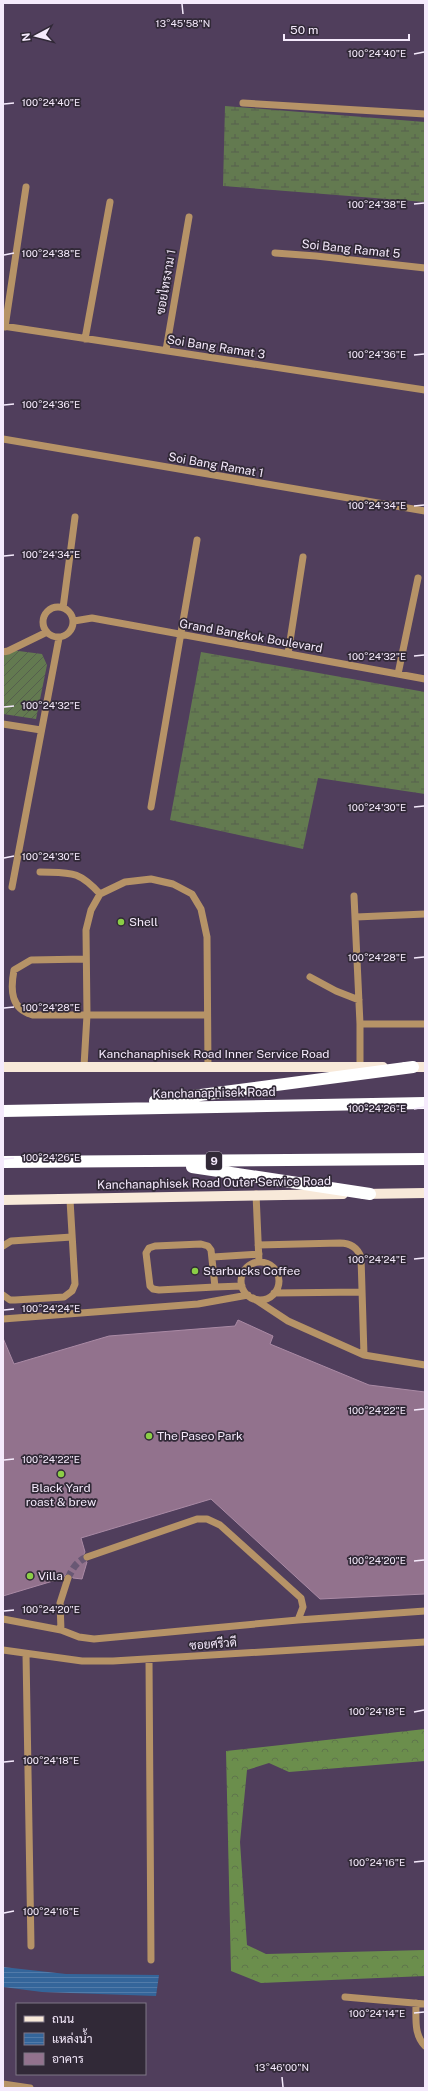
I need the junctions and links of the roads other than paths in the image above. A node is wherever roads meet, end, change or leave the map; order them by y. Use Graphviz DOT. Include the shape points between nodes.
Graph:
graph roads {
  1 [pos="243,103"];
  2 [pos="425,114"];
  3 [pos="26,187"];
  4 [pos="110,202"];
  5 [pos="188,217"];
  6 [pos="275,253"];
  7 [pos="425,268"];
  8 [pos="4,326"];
  9 [pos="85,339"];
  10 [pos="166,350"];
  11 [pos="425,390"];
  12 [pos="3,439"];
  13 [pos="425,511"];
  14 [pos="75,517"];
  15 [pos="197,540"];
  16 [pos="303,557"];
  17 [pos="418,578"];
  18 [pos="63,608"];
  19 [pos="74,621"];
  20 [pos="47,632"];
  21 [pos="180,634"];
  22 [pos="59,638"];
  23 [pos="3,652"];
  24 [pos="288,654"];
  25 [pos="398,674"];
  26 [pos="425,679"];
  27 [pos="3,724"];
  28 [pos="41,730"];
  29 [pos="151,807"];
  30 [pos="40,872"];
  31 [pos="12,887"];
  32 [pos="100,894"];
  33 [pos="354,896"];
  34 [pos="425,914"];
  35 [pos="356,917"];
  36 [pos="86,959"];
  37 [pos="310,977"];
  38 [pos="359,1000"];
  39 [pos="87,1015"];
  40 [pos="207,1015"];
  41 [pos="360,1024"];
  42 [pos="425,1024"];
  43 [pos="84,1066"];
  44 [pos="3,1067"];
  45 [pos="360,1067"];
  46 [pos="413,1067"];
  47 [pos="425,1067"];
  48 [pos="208,1068"];
  49 [pos="425,1103"];
  50 [pos="96,1109"];
  51 [pos="3,1111"];
  52 [pos="425,1159"];
  53 [pos="153,1161"];
  54 [pos="3,1162"];
  55 [pos="425,1193"];
  56 [pos="256,1194"];
  57 [pos="370,1194"];
  58 [pos="3,1200"];
  59 [pos="70,1200"];
  60 [pos="72,1238"];
  61 [pos="258,1245"];
  62 [pos="3,1246"];
  63 [pos="213,1257"];
  64 [pos="259,1258"];
  65 [pos="242,1286"];
  66 [pos="215,1287"];
  67 [pos="362,1292"];
  68 [pos="274,1293"];
  69 [pos="3,1295"];
  70 [pos="250,1297"];
  71 [pos="3,1319"];
  72 [pos="364,1355"];
  73 [pos="425,1365"];
  74 [pos="87,1557"];
  75 [pos="68,1578"];
  76 [pos="425,1611"];
  77 [pos="3,1619"];
  78 [pos="298,1620"];
  79 [pos="61,1630"];
  80 [pos="425,1642"];
  81 [pos="3,1650"];
  82 [pos="26,1654"];
  83 [pos="149,1659"];
  84 [pos="31,1946"];
  85 [pos="151,1960"];
  86 [pos="345,1997"];
  87 [pos="416,2003"];
  88 [pos="425,2004"];
  89 [pos="425,2046"];
  90 [pos="3,2084"];
  91 [pos="30,2088"];
  1 -- 2 [label="street"];
  3 -- 8 [label="street"];
  4 -- 9 [label="street"];
  5 -- 10 [label="street, ซอยไทรงาม 1"];
  6 -- 7 [label="street, Soi Bang Ramat 5"];
  8 -- 9 [label="street, Soi Bang Ramat 3"];
  9 -- 10 [label="street, Soi Bang Ramat 3"];
  10 -- 11 [label="street, Soi Bang Ramat 3"];
  12 -- 13 [label="street, Soi Bang Ramat 1"];
  14 -- 18 [label="street"];
  15 -- 21 [label="street"];
  16 -- 24 [label="street"];
  17 -- 25 [label="street"];
  18 -- 19 [label="street"];
  18 -- 20 [label="street" via="55,608 46,613 43,623"];
  19 -- 21 [label="street, Grand Bangkok Boulevard" via="92,618"];
  19 -- 22 [label="street" via="71,631"];
  20 -- 22 [label="street"];
  20 -- 23 [label="street"];
  21 -- 24 [label="street, Grand Bangkok Boulevard"];
  21 -- 29 [label="street"];
  22 -- 28 [label="street"];
  24 -- 25 [label="street, Grand Bangkok Boulevard"];
  25 -- 26 [label="street, Grand Bangkok Boulevard"];
  27 -- 28 [label="street"];
  28 -- 31 [label="street"];
  30 -- 32 [label="street" via="78,874"];
  32 -- 36 [label="street" via="91,910 86,930"];
  32 -- 40 [label="street" via="125,882 151,879 173,884 192,894 201,909 207,937"];
  33 -- 35 [label="street"];
  34 -- 35 [label="street"];
  35 -- 38 [label="street"];
  36 -- 39 [label="street"];
  36 -- 39 [label="street" via="31,960 14,970 12,979 17,1007 24,1013 34,1016"];
  37 -- 38 [label="street"];
  38 -- 41 [label="street"];
  39 -- 40 [label="street"];
  39 -- 43 [label="street"];
  40 -- 48 [label="street"];
  41 -- 42 [label="street"];
  41 -- 45 [label="street"];
  43 -- 44 [label="main road, Kanchanaphisek Road Inner Service Road"];
  43 -- 48 [label="main road, Kanchanaphisek Road Inner Service Road"];
  45 -- 46 [label="main road, Kanchanaphisek Road Inner Service Road"];
  45 -- 48 [label="main road, Kanchanaphisek Road Inner Service Road"];
  46 -- 47 [label="main road, Kanchanaphisek Road Inner Service Road"];
  46 -- 50 [label="highway"];
  49 -- 50 [label="highway, Kanchanaphisek Road"];
  50 -- 51 [label="highway, Kanchanaphisek Road"];
  52 -- 53 [label="highway, 9"];
  53 -- 54 [label="highway, 9"];
  53 -- 57 [label="highway"];
  55 -- 57 [label="main road, Kanchanaphisek Road Outer Service Road"];
  56 -- 57 [label="main road, Kanchanaphisek Road Outer Service Road"];
  56 -- 59 [label="main road, Kanchanaphisek Road Outer Service Road"];
  56 -- 61 [label="street"];
  58 -- 59 [label="main road, Kanchanaphisek Road Outer Service Road"];
  59 -- 60 [label="street"];
  60 -- 62 [label="street" via="11,1242"];
  60 -- 69 [label="street" via="75,1284 70,1293 62,1297 15,1300"];
  61 -- 64 [label="street"];
  61 -- 67 [label="street" via="340,1243 353,1246 361,1257"];
  63 -- 64 [label="street"];
  63 -- 66 [label="street"];
  63 -- 66 [label="street" via="205,1244 154,1246 146,1253 152,1289"];
  64 -- 65 [label="street" via="246,1267 241,1278"];
  64 -- 68 [label="street" via="277,1272 279,1285"];
  65 -- 66 [label="street"];
  65 -- 70 [label="street"];
  67 -- 68 [label="street"];
  67 -- 72 [label="street"];
  68 -- 70 [label="street" via="266,1299"];
  70 -- 71 [label="street" via="198,1304"];
  70 -- 72 [label="street" via="288,1321"];
  72 -- 73 [label="street"];
  74 -- 78 [label="street" via="207,1519 220,1525 301,1598 303,1607"];
  75 -- 79 [label="street" via="60,1603"];
  76 -- 78 [label="street"];
  77 -- 79 [label="street"];
  78 -- 79 [label="street" via="94,1639 79,1637"];
  80 -- 83 [label="street, ซอยศรีวดี"];
  81 -- 82 [label="street, ซอยศรีวดี"];
  82 -- 83 [label="street, ซอยศรีวดี" via="82,1661"];
  82 -- 84 [label="street"];
  83 -- 85 [label="street"];
  86 -- 87 [label="street"];
  87 -- 88 [label="street"];
  87 -- 89 [label="street" via="417,2033"];
  90 -- 91 [label="street"];
}
